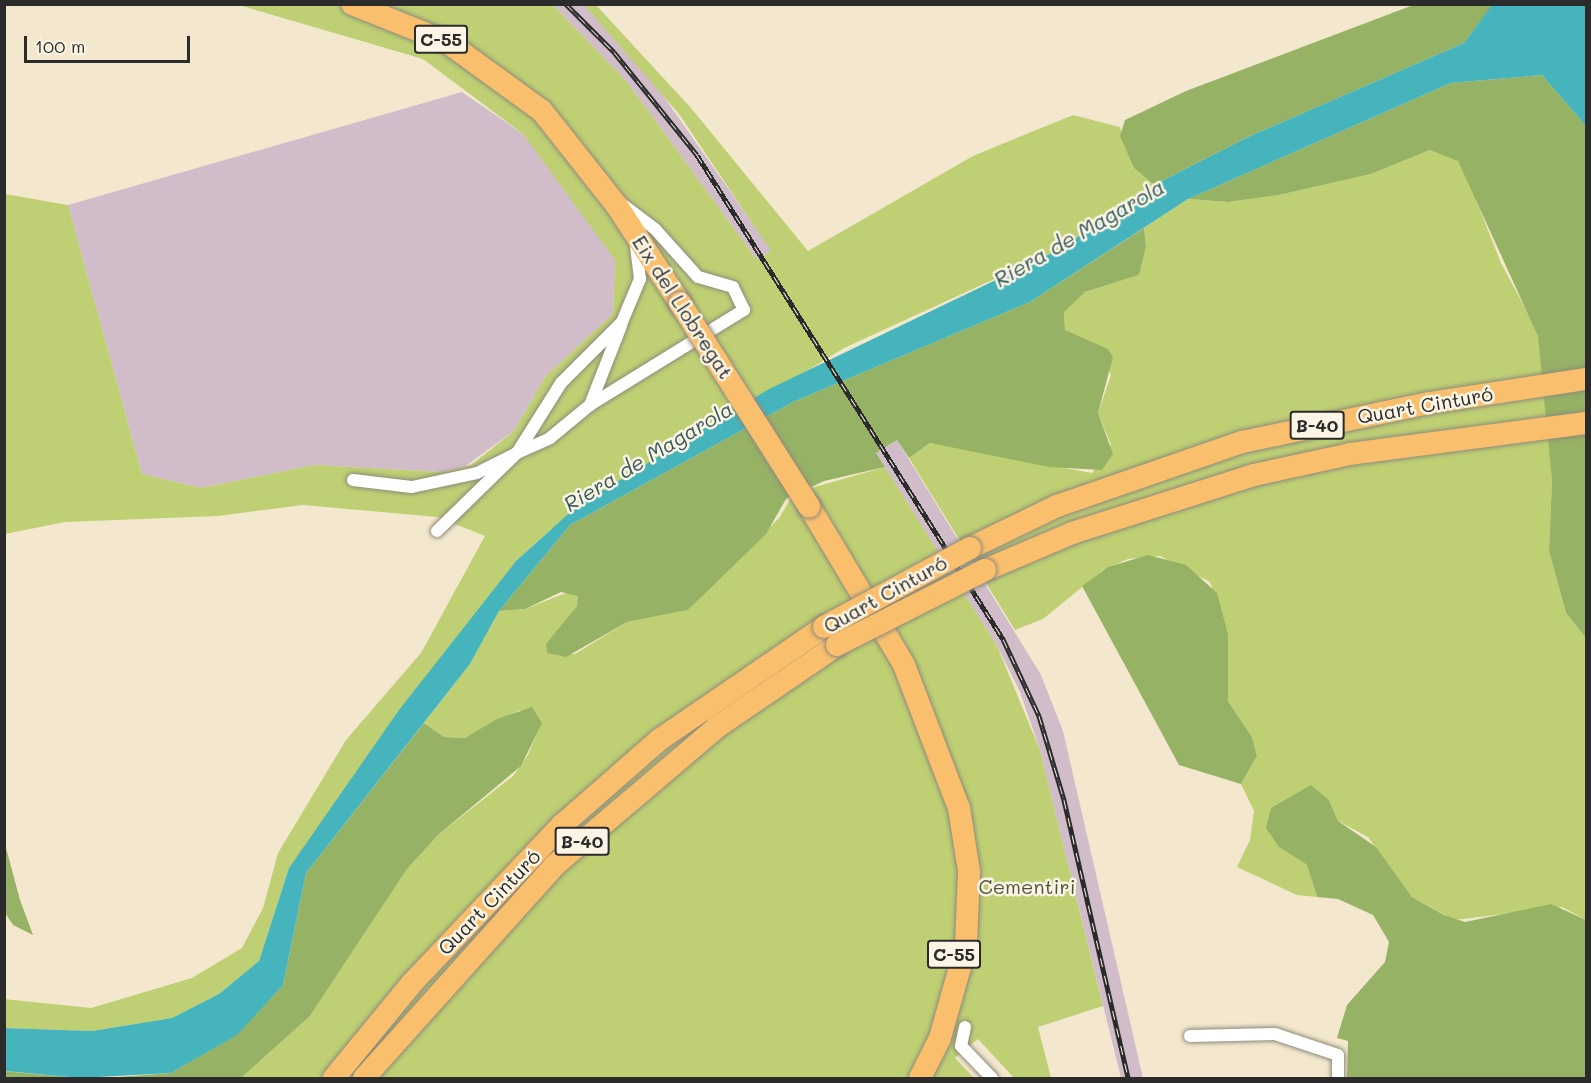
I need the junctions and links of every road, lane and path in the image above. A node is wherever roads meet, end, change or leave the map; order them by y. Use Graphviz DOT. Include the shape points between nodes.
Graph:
graph roads {
  1 [pos="352,4"];
  2 [pos="645,231"];
  3 [pos="655,276"];
  4 [pos="622,322"];
  5 [pos="1587,379"];
  6 [pos="590,405"];
  7 [pos="1587,423"];
  8 [pos="517,453"];
  9 [pos="353,480"];
  10 [pos="437,531"];
  11 [pos="831,636"];
  12 [pos="934,736"];
  13 [pos="965,1027"];
  14 [pos="1190,1036"];
  15 [pos="334,1078"];
  16 [pos="364,1078"];
  17 [pos="907,1078"];
  18 [pos="920,1078"];
  19 [pos="992,1078"];
  20 [pos="1338,1078"];
  1 -- 2 [label="highway, Eix del Llobregat / C-55" via="447,42 497,74 542,111 606,191"];
  2 -- 3 [label="highway, Eix del Llobregat / C-55"];
  2 -- 6 [label="street" via="698,278 733,287 744,310"];
  3 -- 4 [label="street"];
  3 -- 12 [label="highway, Eix del Llobregat / C-55, bridge" via="680,303 809,506 904,665"];
  4 -- 6 [label="street"];
  4 -- 8 [label="street" via="561,383"];
  5 -- 11 [label="highway, Quart Cinturó / B-40, bridge" via="1429,403 1253,440 1057,507 970,548"];
  6 -- 8 [label="street" via="572,423"];
  7 -- 11 [label="highway, Quart Cinturó / B-40, bridge" via="1339,456 1254,475 1072,533"];
  8 -- 9 [label="street" via="477,473 412,487"];
  8 -- 10 [label="street"];
  11 -- 15 [label="highway, Quart Cinturó / B-40" via="659,740 562,825 412,983"];
  11 -- 16 [label="highway, Quart Cinturó / B-40" via="555,865"];
  12 -- 17 [label="highway, Eix del Llobregat / C-55" via="952,820 959,923 949,983"];
  12 -- 18 [label="highway, Eix del Llobregat / C-55" via="959,808 968,911 955,997"];
  13 -- 19 [label="street" via="961,1046"];
  14 -- 20 [label="street" via="1275,1034 1338,1055"];
}
